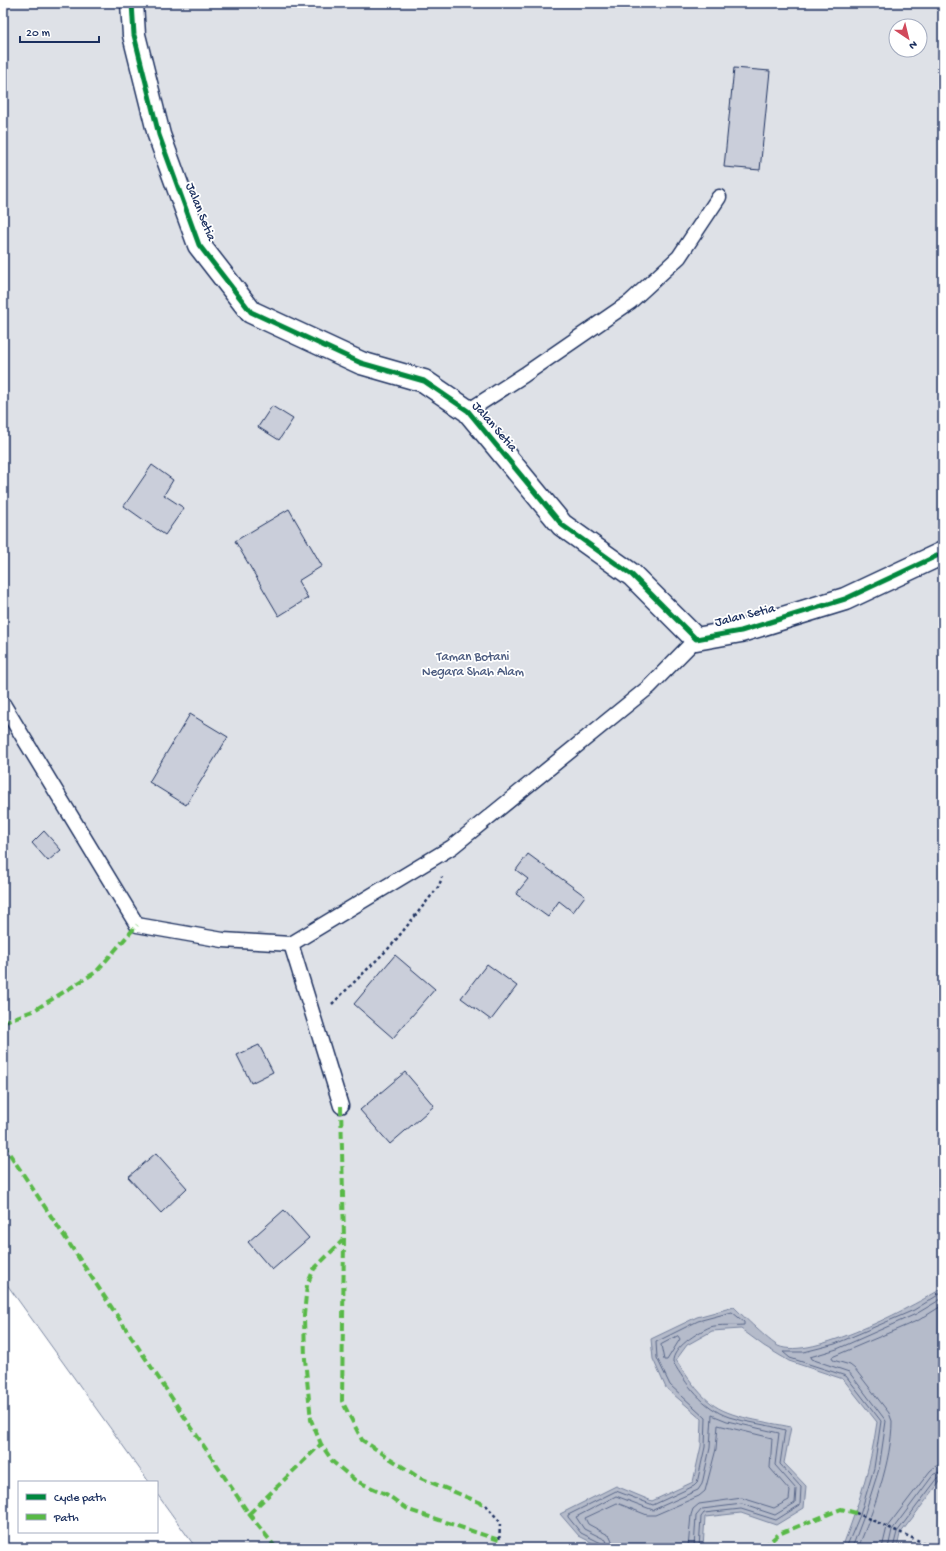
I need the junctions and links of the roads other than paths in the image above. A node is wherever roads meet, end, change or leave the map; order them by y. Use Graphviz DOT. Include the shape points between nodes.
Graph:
graph roads {
  1 [pos="132,3"];
  2 [pos="719,197"];
  3 [pos="468,411"];
  4 [pos="943,553"];
  5 [pos="696,639"];
  6 [pos="3,704"];
  7 [pos="291,944"];
  8 [pos="341,1106"];
  1 -- 3 [label="street, Jalan Setia" via="134,35 159,135 199,245 252,312 360,363 424,381"];
  2 -- 3 [label="lane" via="679,257 630,302"];
  3 -- 5 [label="street, Jalan Setia" via="562,525 632,576"];
  4 -- 5 [label="street, Jalan Setia" via="845,599 741,631"];
  5 -- 7 [label="lane" via="648,687 452,846"];
  6 -- 7 [label="lane" via="137,925 223,940"];
  7 -- 8 [label="lane"];
}
